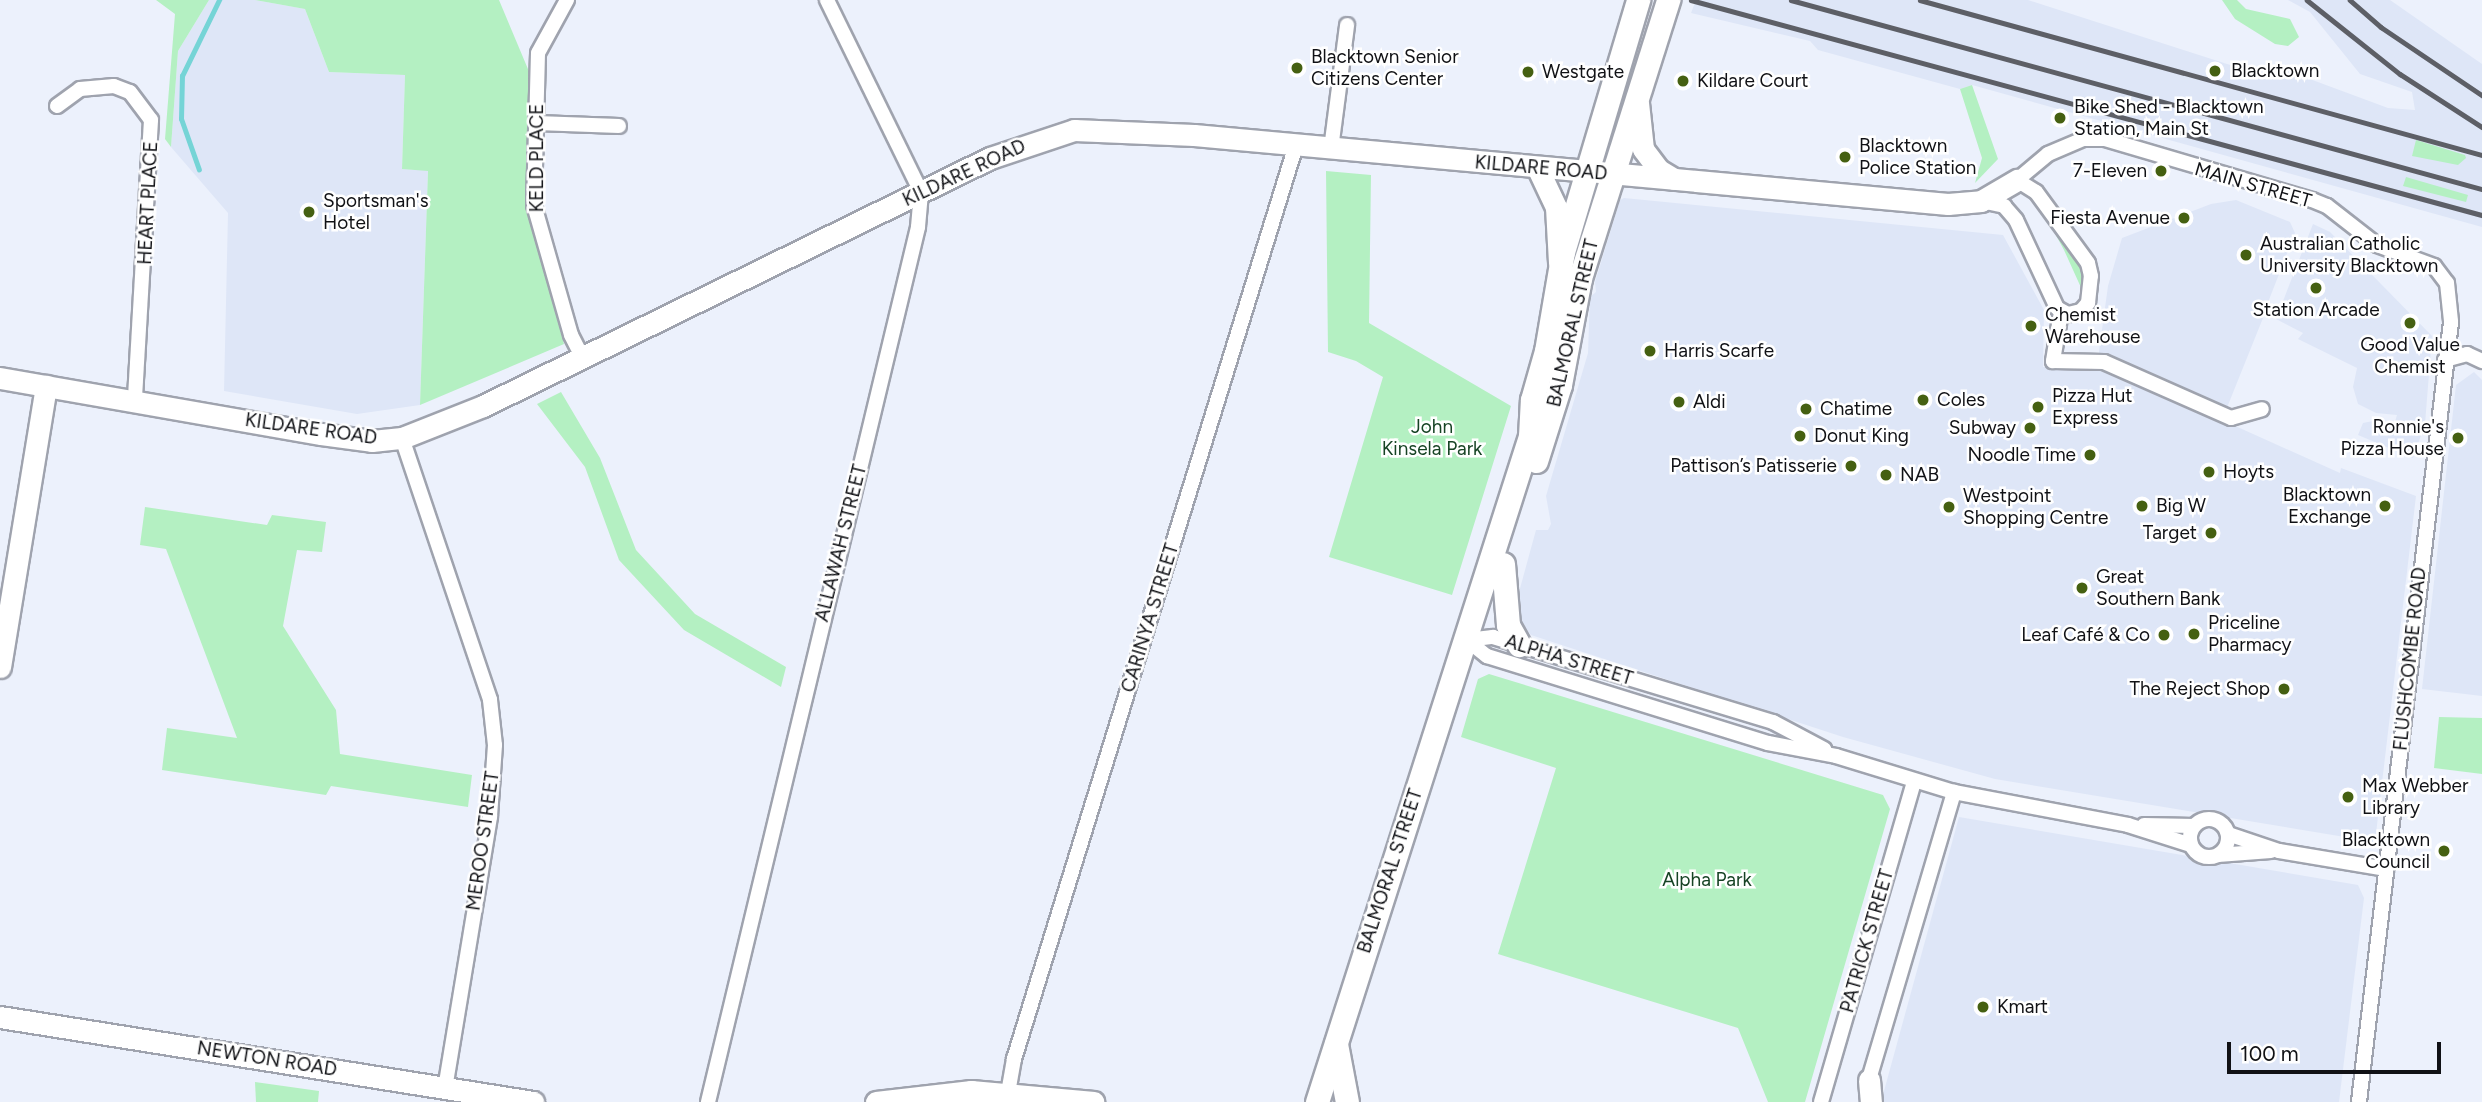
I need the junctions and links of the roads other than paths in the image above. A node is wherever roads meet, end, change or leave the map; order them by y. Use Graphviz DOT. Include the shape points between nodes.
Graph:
graph roads {
  1 [pos="567,0"];
  2 [pos="827,0"];
  3 [pos="1638,0"];
  4 [pos="1668,0"];
  5 [pos="1347,25"];
  6 [pos="1637,91"];
  7 [pos="57,106"];
  8 [pos="537,123"];
  9 [pos="619,126"];
  10 [pos="1296,145"];
  11 [pos="1331,149"];
  12 [pos="1538,169"];
  13 [pos="1584,172"];
  14 [pos="1612,174"];
  15 [pos="1675,180"];
  16 [pos="2017,180"];
  17 [pos="920,192"];
  18 [pos="1981,201"];
  19 [pos="1559,272"];
  20 [pos="2061,312"];
  21 [pos="582,357"];
  22 [pos="2445,360"];
  23 [pos="2482,361"];
  24 [pos="0,378"];
  25 [pos="46,386"];
  26 [pos="135,401"];
  27 [pos="2262,409"];
  28 [pos="402,438"];
  29 [pos="1503,564"];
  30 [pos="1467,640"];
  31 [pos="1520,645"];
  32 [pos="0,667"];
  33 [pos="1836,756"];
  34 [pos="1914,781"];
  35 [pos="1954,792"];
  36 [pos="2128,825"];
  37 [pos="2194,826"];
  38 [pos="2228,834"];
  39 [pos="2192,845"];
  40 [pos="2279,851"];
  41 [pos="2218,855"];
  42 [pos="2386,869"];
  43 [pos="0,1017"];
  44 [pos="1335,1037"];
  45 [pos="1869,1080"];
  46 [pos="445,1088"];
  47 [pos="1008,1093"];
  48 [pos="949,1098"];
  49 [pos="533,1102"];
  50 [pos="708,1102"];
  51 [pos="876,1102"];
  52 [pos="1094,1102"];
  53 [pos="1317,1102"];
  54 [pos="1347,1102"];
  55 [pos="1821,1102"];
  56 [pos="1863,1102"];
  57 [pos="1871,1102"];
  58 [pos="2357,1102"];
  1 -- 8 [label="street, KELD PLACE" via="538,53"];
  2 -- 17 [label="street, ALLAWAH STREET"];
  3 -- 13 [label="main road, BALMORAL STREET"];
  4 -- 6 [label="main road, BALMORAL STREET"];
  5 -- 11 [label="street"];
  6 -- 14 [label="main road, BALMORAL STREET"];
  6 -- 15 [label="street" via="1640,142 1653,164"];
  7 -- 26 [label="street, HEART PLACE" via="80,89 114,86 130,92 151,120"];
  8 -- 9 [label="street"];
  8 -- 21 [label="street, KELD PLACE" via="535,215"];
  10 -- 11 [label="street, KILDARE ROAD"];
  10 -- 17 [label="street, KILDARE ROAD" via="1132,130 1074,130 1019,145"];
  10 -- 47 [label="street, CARINYA STREET"];
  11 -- 12 [label="street, KILDARE ROAD"];
  12 -- 13 [label="street, KILDARE ROAD"];
  12 -- 19 [label="street" via="1556,207"];
  13 -- 14 [label="street, KILDARE ROAD"];
  13 -- 19 [label="main road, BALMORAL STREET"];
  14 -- 15 [label="street, KILDARE ROAD"];
  14 -- 29 [label="main road, BALMORAL STREET" via="1580,278 1560,385"];
  15 -- 18 [label="street, KILDARE ROAD" via="1937,204"];
  16 -- 18 [label="street, KILDARE ROAD"];
  16 -- 20 [label="street" via="2036,192 2090,269 2085,307 2074,314"];
  16 -- 22 [label="street, MAIN STREET" via="2060,147 2083,139 2105,139 2327,206 2369,241 2438,271 2452,307"];
  17 -- 21 [label="street, KILDARE ROAD"];
  17 -- 50 [label="street, ALLAWAH STREET" via="918,227"];
  18 -- 20 [label="street" via="2004,206 2016,220"];
  19 -- 30 [label="main road, BALMORAL STREET" via="1546,351 1532,400 1530,436"];
  20 -- 27 [label="street" via="2053,360 2104,362 2231,418"];
  21 -- 28 [label="street, KILDARE ROAD" via="430,430"];
  22 -- 23 [label="street" via="2467,354"];
  22 -- 42 [label="street, FLUSHCOMBE ROAD"];
  24 -- 25 [label="street, KILDARE ROAD"];
  25 -- 26 [label="street, KILDARE ROAD"];
  25 -- 32 [label="street"];
  26 -- 28 [label="street, KILDARE ROAD" via="353,438"];
  28 -- 46 [label="street, MEROO STREET" via="490,700 495,746 490,817"];
  29 -- 30 [label="main road, BALMORAL STREET" via="1484,620"];
  29 -- 31 [label="main road" via="1508,625"];
  30 -- 31 [label="street, ALPHA STREET" via="1493,637"];
  30 -- 33 [label="street, ALPHA STREET" via="1487,656 1768,743"];
  30 -- 44 [label="main road, BALMORAL STREET"];
  31 -- 33 [label="street, ALPHA STREET" via="1773,722"];
  33 -- 34 [label="street, ALPHA STREET"];
  34 -- 35 [label="street, ALPHA STREET"];
  34 -- 55 [label="street, PATRICK STREET"];
  35 -- 36 [label="street, ALPHA STREET"];
  35 -- 45 [label="street, PATRICK STREET"];
  36 -- 37 [label="street, ALPHA STREET"];
  36 -- 39 [label="street, ALPHA STREET"];
  37 -- 38 [label="street" via="2216,820"];
  37 -- 39 [label="street"];
  38 -- 40 [label="street"];
  38 -- 41 [label="street" via="2227,846"];
  39 -- 41 [label="street" via="2204,856"];
  40 -- 41 [label="street"];
  40 -- 42 [label="street"];
  42 -- 58 [label="street, FLUSHCOMBE ROAD"];
  43 -- 46 [label="street, NEWTON ROAD"];
  44 -- 53 [label="main road, BALMORAL STREET"];
  44 -- 54 [label="main road"];
  45 -- 56 [label="street, PATRICK STREET"];
  45 -- 57 [label="street"];
  46 -- 49 [label="street, NEWTON ROAD"];
  47 -- 48 [label="street"];
  47 -- 52 [label="street"];
  48 -- 51 [label="street"];
}
